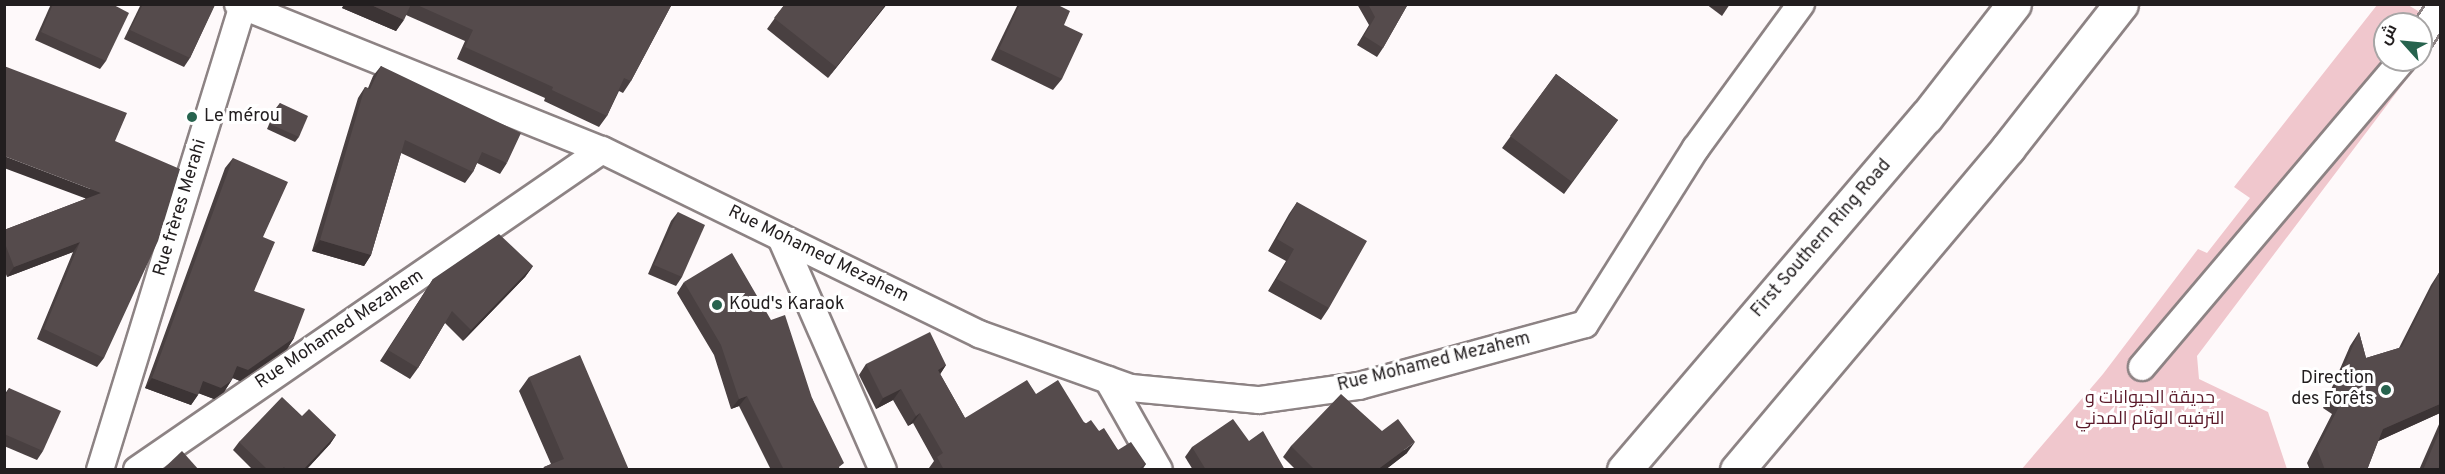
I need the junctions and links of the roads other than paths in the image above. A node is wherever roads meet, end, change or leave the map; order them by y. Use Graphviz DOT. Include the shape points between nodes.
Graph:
graph roads {
  1 [pos="1801,4"];
  2 [pos="2014,4"];
  3 [pos="2121,4"];
  4 [pos="241,5"];
  5 [pos="2392,72"];
  6 [pos="602,150"];
  7 [pos="781,238"];
  8 [pos="2142,367"];
  9 [pos="1820,370"];
  10 [pos="1108,380"];
  11 [pos="100,470"];
  12 [pos="137,470"];
  13 [pos="883,470"];
  14 [pos="1159,470"];
  15 [pos="1624,470"];
  16 [pos="1737,470"];
  17 [pos="1754,470"];
  1 -- 10 [label="street, Rue Mohamed Mezahem" via="1696,148 1585,324 1359,386 1258,400 1131,388"];
  2 -- 15 [label="highway, First Southern Ring Road" via="1926,117"];
  3 -- 9 [label="highway" via="2008,148"];
  4 -- 6 [label="street, Rue frères Merahi"];
  4 -- 11 [label="street, Rue frères Merahi"];
  5 -- 8 [label="street"];
  6 -- 7 [label="street, Rue Mohamed Mezahem"];
  6 -- 12 [label="street, Rue Mohamed Mezahem"];
  7 -- 10 [label="street, Rue Mohamed Mezahem" via="979,334"];
  7 -- 13 [label="street"];
  9 -- 16 [label="highway"];
  9 -- 17 [label="highway"];
  10 -- 14 [label="street"];
}
